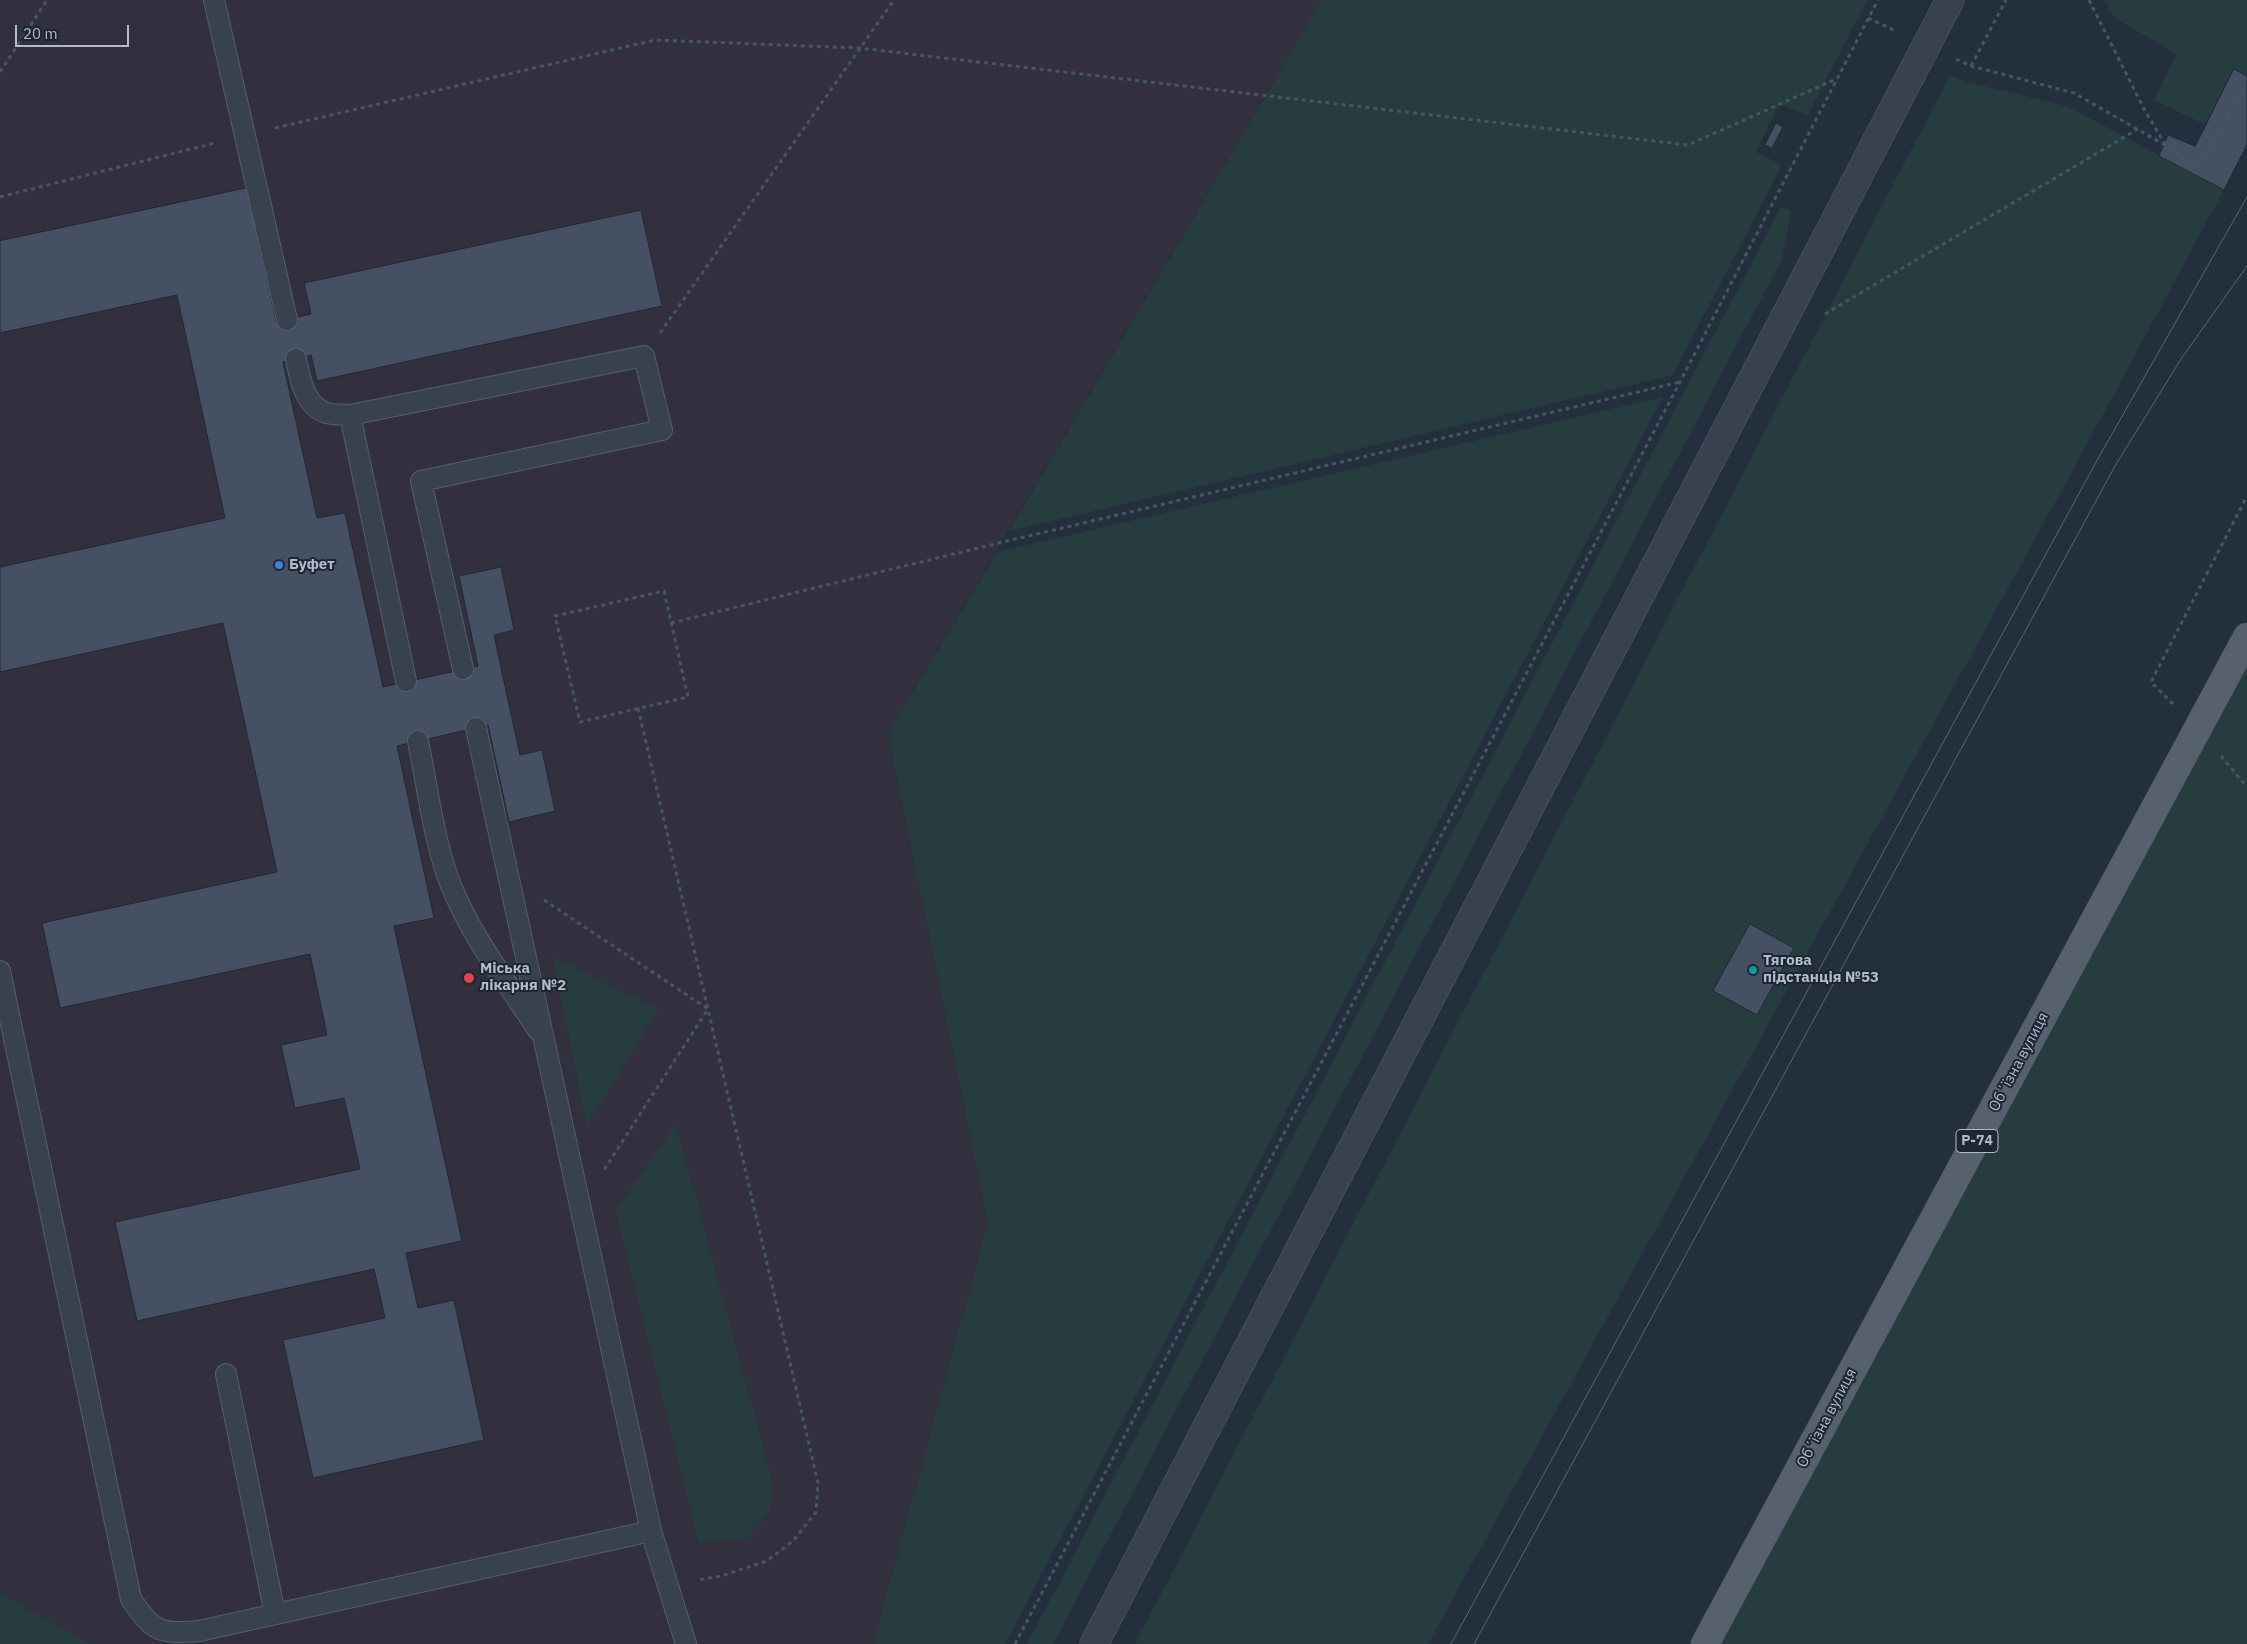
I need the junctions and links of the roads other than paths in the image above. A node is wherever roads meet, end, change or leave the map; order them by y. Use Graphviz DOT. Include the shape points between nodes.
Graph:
graph roads {
  1 [pos="214,0"];
  2 [pos="1950,0"];
  3 [pos="287,320"];
  4 [pos="296,359"];
  5 [pos="350,415"];
  6 [pos="2247,637"];
  7 [pos="463,669"];
  8 [pos="406,681"];
  9 [pos="476,728"];
  10 [pos="418,741"];
  11 [pos="0,971"];
  12 [pos="545,1040"];
  13 [pos="226,1374"];
  14 [pos="652,1532"];
  15 [pos="275,1614"];
  16 [pos="686,1644"];
  17 [pos="1094,1644"];
  18 [pos="1705,1644"];
  1 -- 3 [label="lane"];
  2 -- 17 [label="street"];
  4 -- 5 [label="lane" via="302,387 312,404 326,413"];
  5 -- 7 [label="lane" via="644,356 662,430 421,481"];
  5 -- 8 [label="lane"];
  6 -- 18 [label="main road, Обʼїзна вулиця / Р-74"];
  9 -- 12 [label="lane"];
  10 -- 12 [label="lane" via="445,869 456,897"];
  11 -- 15 [label="lane" via="131,1598 147,1623 170,1633 199,1631"];
  12 -- 14 [label="lane"];
  13 -- 15 [label="lane"];
  14 -- 15 [label="lane"];
  14 -- 16 [label="lane"];
}
